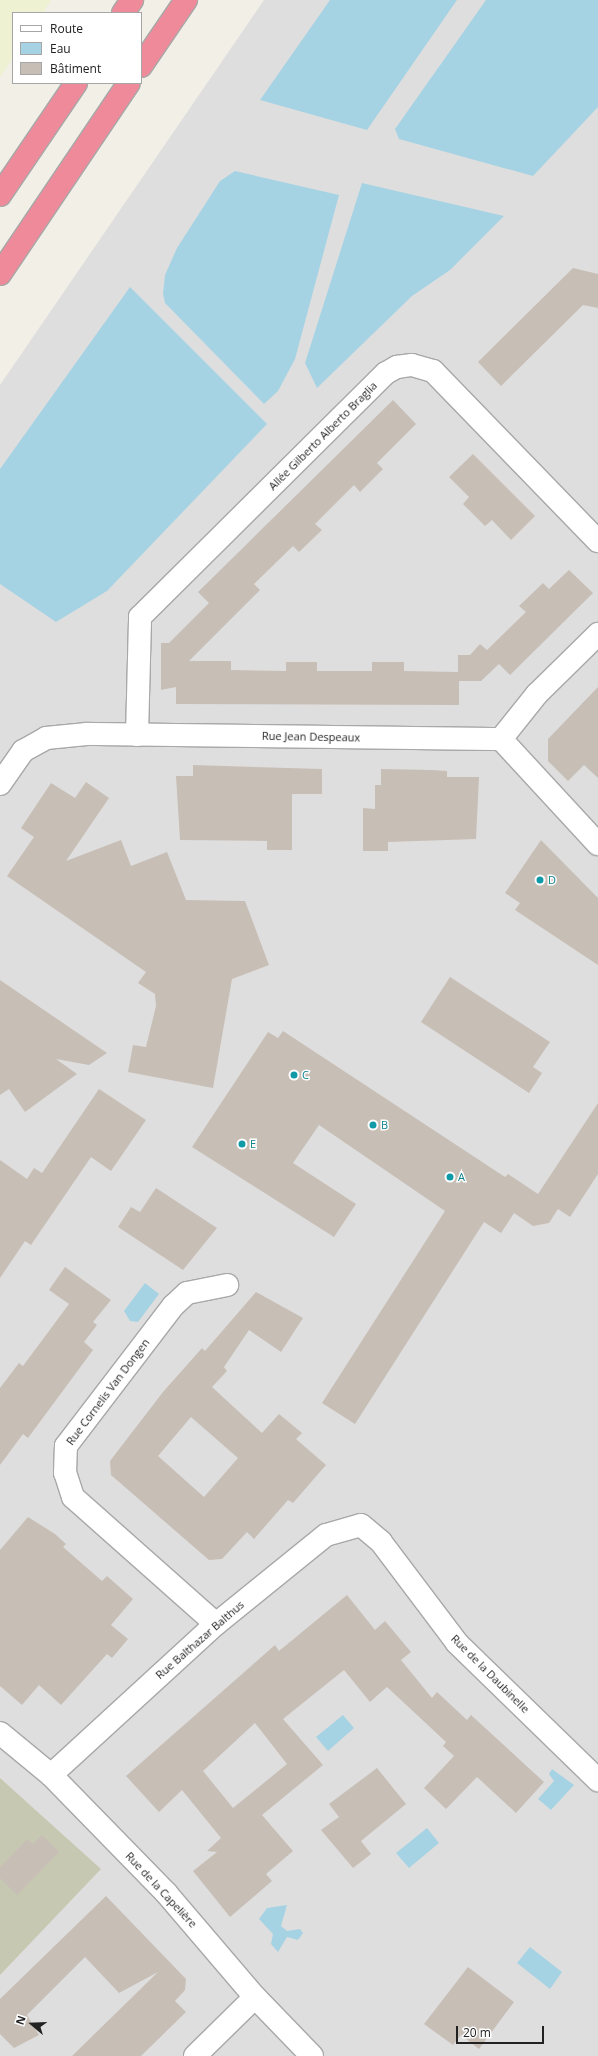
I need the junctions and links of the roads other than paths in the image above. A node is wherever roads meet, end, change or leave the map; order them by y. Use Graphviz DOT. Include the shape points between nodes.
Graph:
graph roads {
  1 [pos="132,0"];
  2 [pos="186,0"];
  3 [pos="124,12"];
  4 [pos="142,65"];
  5 [pos="75,84"];
  6 [pos="128,84"];
  7 [pos="0,195"];
  8 [pos="0,274"];
  9 [pos="598,541"];
  10 [pos="598,634"];
  11 [pos="137,735"];
  12 [pos="501,740"];
  13 [pos="0,784"];
  14 [pos="598,844"];
  15 [pos="228,1285"];
  16 [pos="361,1525"];
  17 [pos="216,1624"];
  18 [pos="0,1733"];
  19 [pos="51,1775"];
  20 [pos="598,1780"];
  21 [pos="255,1997"];
  22 [pos="195,2056"];
  23 [pos="312,2056"];
  1 -- 3 [label="highway"];
  2 -- 4 [label="highway"];
  5 -- 7 [label="highway"];
  6 -- 8 [label="highway"];
  9 -- 11 [label="street, Allée Gilberto Alberto Braglia" via="433,371 412,365 397,367 386,373 140,617"];
  10 -- 12 [label="street" via="538,694"];
  11 -- 12 [label="street, Rue Jean Despeaux"];
  11 -- 13 [label="street, Rue Jean Despeaux" via="46,738 23,751"];
  12 -- 14 [label="street"];
  15 -- 17 [label="street, Rue Cornelis Van Dongen" via="187,1293 173,1306 66,1446 65,1473 72,1497"];
  16 -- 17 [label="street, Rue Balthazar Balthus" via="326,1535"];
  16 -- 20 [label="street, Rue de la Daubinelle" via="382,1542 457,1643"];
  17 -- 19 [label="street, Rue Balthazar Balthus"];
  18 -- 19 [label="street, Rue de la Capelière"];
  19 -- 21 [label="street, Rue de la Capelière" via="167,1894"];
  21 -- 22 [label="street"];
  21 -- 23 [label="street, Rue de la Capelière"];
}
